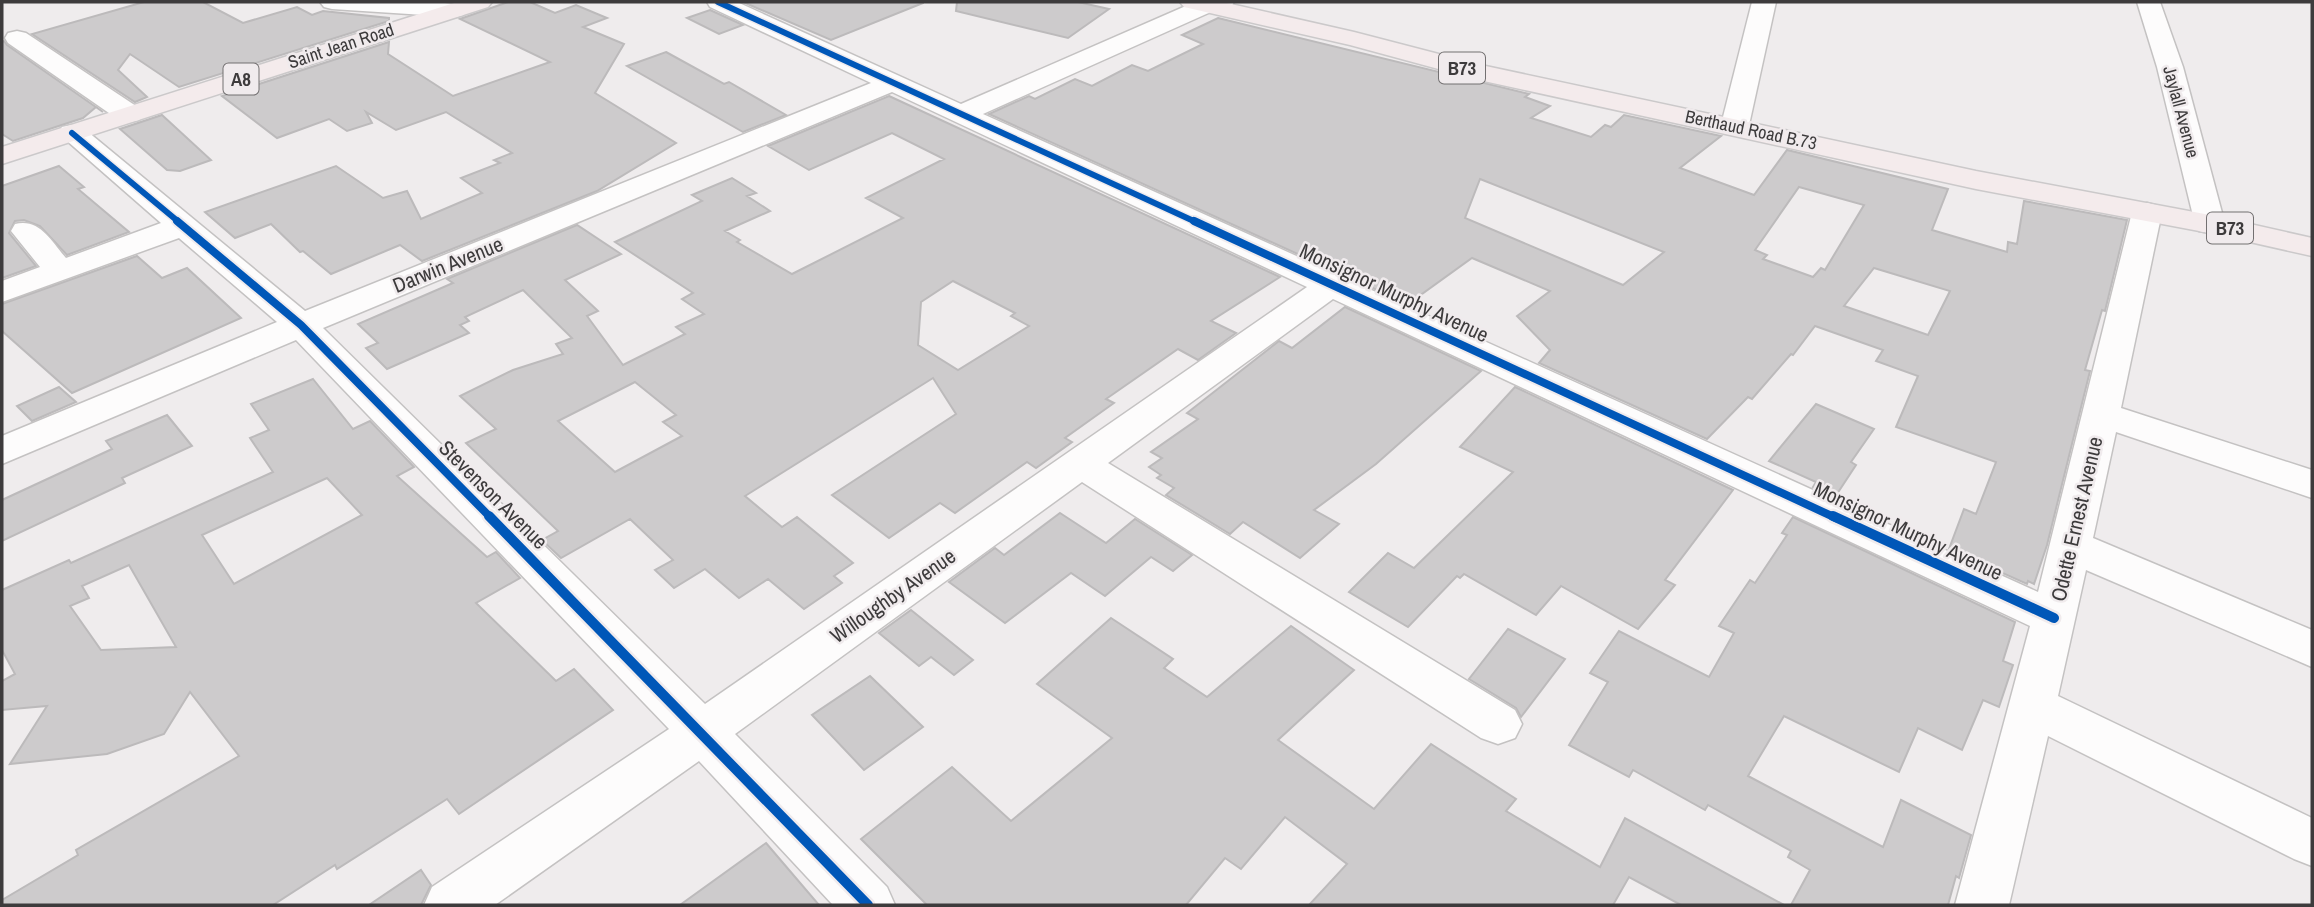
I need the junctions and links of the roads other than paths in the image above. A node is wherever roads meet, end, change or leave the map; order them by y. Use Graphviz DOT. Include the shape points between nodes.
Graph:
graph roads {
  1 [pos="332,2"];
  2 [pos="480,2"];
  3 [pos="718,2"];
  4 [pos="1764,2"];
  5 [pos="2148,2"];
  6 [pos="1208,3"];
  7 [pos="455,10"];
  8 [pos="17,38"];
  9 [pos="895,82"];
  10 [pos="962,113"];
  11 [pos="130,114"];
  12 [pos="1735,125"];
  13 [pos="72,133"];
  14 [pos="2,156"];
  15 [pos="2147,212"];
  16 [pos="2210,224"];
  17 [pos="183,226"];
  18 [pos="26,232"];
  19 [pos="2312,247"];
  20 [pos="61,271"];
  21 [pos="1333,284"];
  22 [pos="2,292"];
  23 [pos="301,325"];
  24 [pos="2101,414"];
  25 [pos="2,451"];
  26 [pos="1080,463"];
  27 [pos="2312,482"];
  28 [pos="2071,546"];
  29 [pos="2054,618"];
  30 [pos="2312,649"];
  31 [pos="2033,706"];
  32 [pos="1498,724"];
  33 [pos="702,732"];
  34 [pos="2312,842"];
  35 [pos="1993,900"];
  36 [pos="451,905"];
  37 [pos="868,905"];
  1 -- 7 [label="street"];
  2 -- 7 [label="main road, Saint Jean Road / A8"];
  3 -- 9 [label="street, Monsignor Murphy Avenue"];
  4 -- 12 [label="street"];
  5 -- 16 [label="street, Jaylall Avenue" via="2170,67"];
  6 -- 10 [label="street"];
  6 -- 12 [label="main road, Berthaud Road B.73 / B73" via="1479,72"];
  7 -- 11 [label="main road, Saint Jean Road / A8"];
  8 -- 11 [label="street"];
  9 -- 10 [label="street, Monsignor Murphy Avenue"];
  9 -- 23 [label="street, Darwin Avenue"];
  10 -- 21 [label="street, Monsignor Murphy Avenue"];
  11 -- 13 [label="main road, Saint Jean Road / A8"];
  12 -- 15 [label="main road, Berthaud Road B.73 / B73" via="1976,180"];
  13 -- 14 [label="main road, Saint Jean Road / A8"];
  13 -- 17 [label="street, Stevenson Avenue"];
  15 -- 16 [label="main road, Berthaud Road B.73 / B73"];
  15 -- 24 [label="street, Odette Ernest Avenue"];
  16 -- 19 [label="main road, Berthaud Road B.73 / B73"];
  17 -- 20 [label="street"];
  17 -- 23 [label="street, Stevenson Avenue"];
  18 -- 20 [label="street"];
  20 -- 22 [label="street"];
  21 -- 26 [label="street, Willoughby Avenue"];
  21 -- 29 [label="street, Monsignor Murphy Avenue"];
  23 -- 25 [label="street, Darwin Avenue"];
  23 -- 33 [label="street, Stevenson Avenue"];
  24 -- 27 [label="street"];
  24 -- 28 [label="street, Odette Ernest Avenue"];
  26 -- 32 [label="street"];
  26 -- 33 [label="street, Willoughby Avenue"];
  28 -- 29 [label="street, Odette Ernest Avenue"];
  28 -- 30 [label="street"];
  29 -- 31 [label="street, Odette Ernest Avenue"];
  31 -- 34 [label="street"];
  31 -- 35 [label="street, Odette Ernest Avenue"];
  33 -- 36 [label="street, Willoughby Avenue"];
  33 -- 37 [label="street, Stevenson Avenue"];
}
